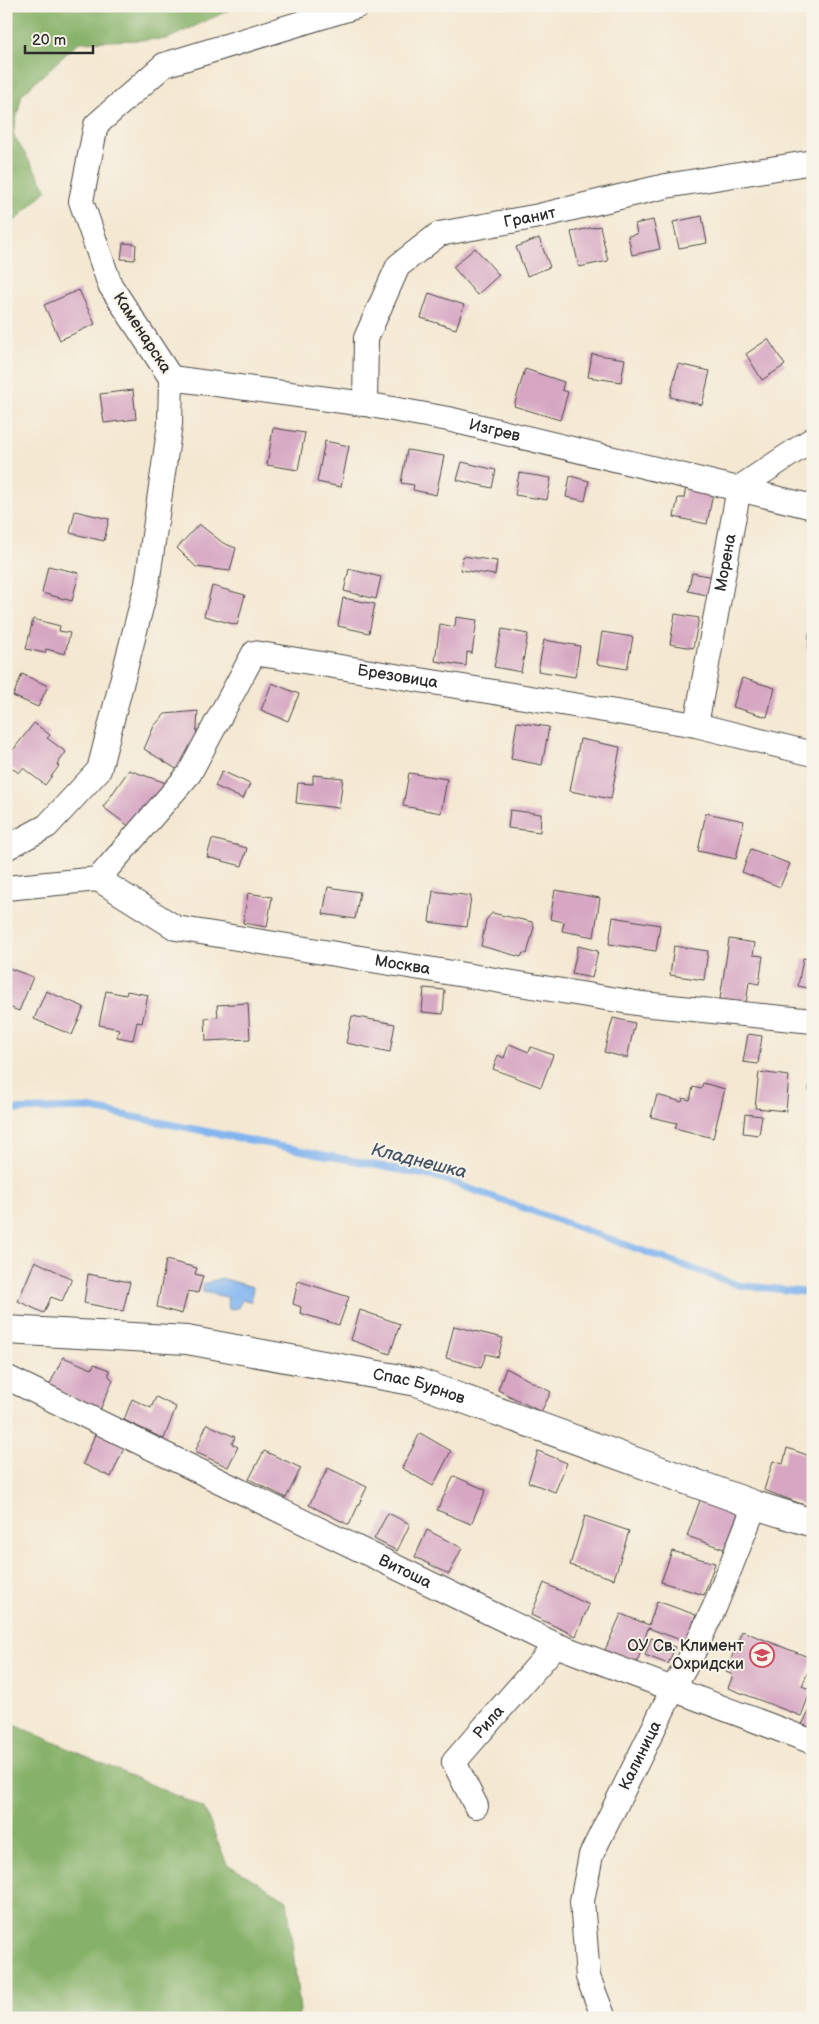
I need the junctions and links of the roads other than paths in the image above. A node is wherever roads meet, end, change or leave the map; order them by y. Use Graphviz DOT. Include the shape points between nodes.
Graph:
graph roads {
  1 [pos="357,6"];
  2 [pos="813,162"];
  3 [pos="171,378"];
  4 [pos="365,404"];
  5 [pos="813,439"];
  6 [pos="739,488"];
  7 [pos="813,507"];
  8 [pos="696,725"];
  9 [pos="813,754"];
  10 [pos="6,848"];
  11 [pos="98,879"];
  12 [pos="6,888"];
  13 [pos="813,1020"];
  14 [pos="6,1330"];
  15 [pos="6,1377"];
  16 [pos="755,1505"];
  17 [pos="813,1523"];
  18 [pos="556,1644"];
  19 [pos="673,1689"];
  20 [pos="813,1742"];
  21 [pos="476,1806"];
  22 [pos="604,2018"];
  1 -- 3 [label="street, Каменарска" via="164,66 96,125 81,201 110,285"];
  2 -- 4 [label="street, Гранит" via="666,186 539,216 439,234 398,266 366,338"];
  3 -- 4 [label="street, Изгрев"];
  3 -- 10 [label="street, Каменарска" via="170,424 147,584 99,770 47,826"];
  4 -- 6 [label="street, Изгрев" via="448,419"];
  5 -- 6 [label="street"];
  6 -- 7 [label="street, Изгрев"];
  6 -- 8 [label="street, Морена"];
  8 -- 9 [label="street, Брезовица"];
  8 -- 11 [label="street, Брезовица" via="254,653 189,774"];
  11 -- 12 [label="street"];
  11 -- 13 [label="street, Москва" via="176,928 642,1004"];
  14 -- 16 [label="street, Спас Бурнов" via="186,1340 417,1382"];
  15 -- 18 [label="street, Витоша"];
  16 -- 17 [label="street, Спас Бурнов"];
  16 -- 19 [label="street, Калиница" via="715,1606"];
  18 -- 19 [label="street, Витоша"];
  18 -- 21 [label="street, Рила" via="454,1762"];
  19 -- 20 [label="street, Витоша"];
  19 -- 22 [label="street, Калиница" via="592,1855 582,1901 588,1977"];
}
